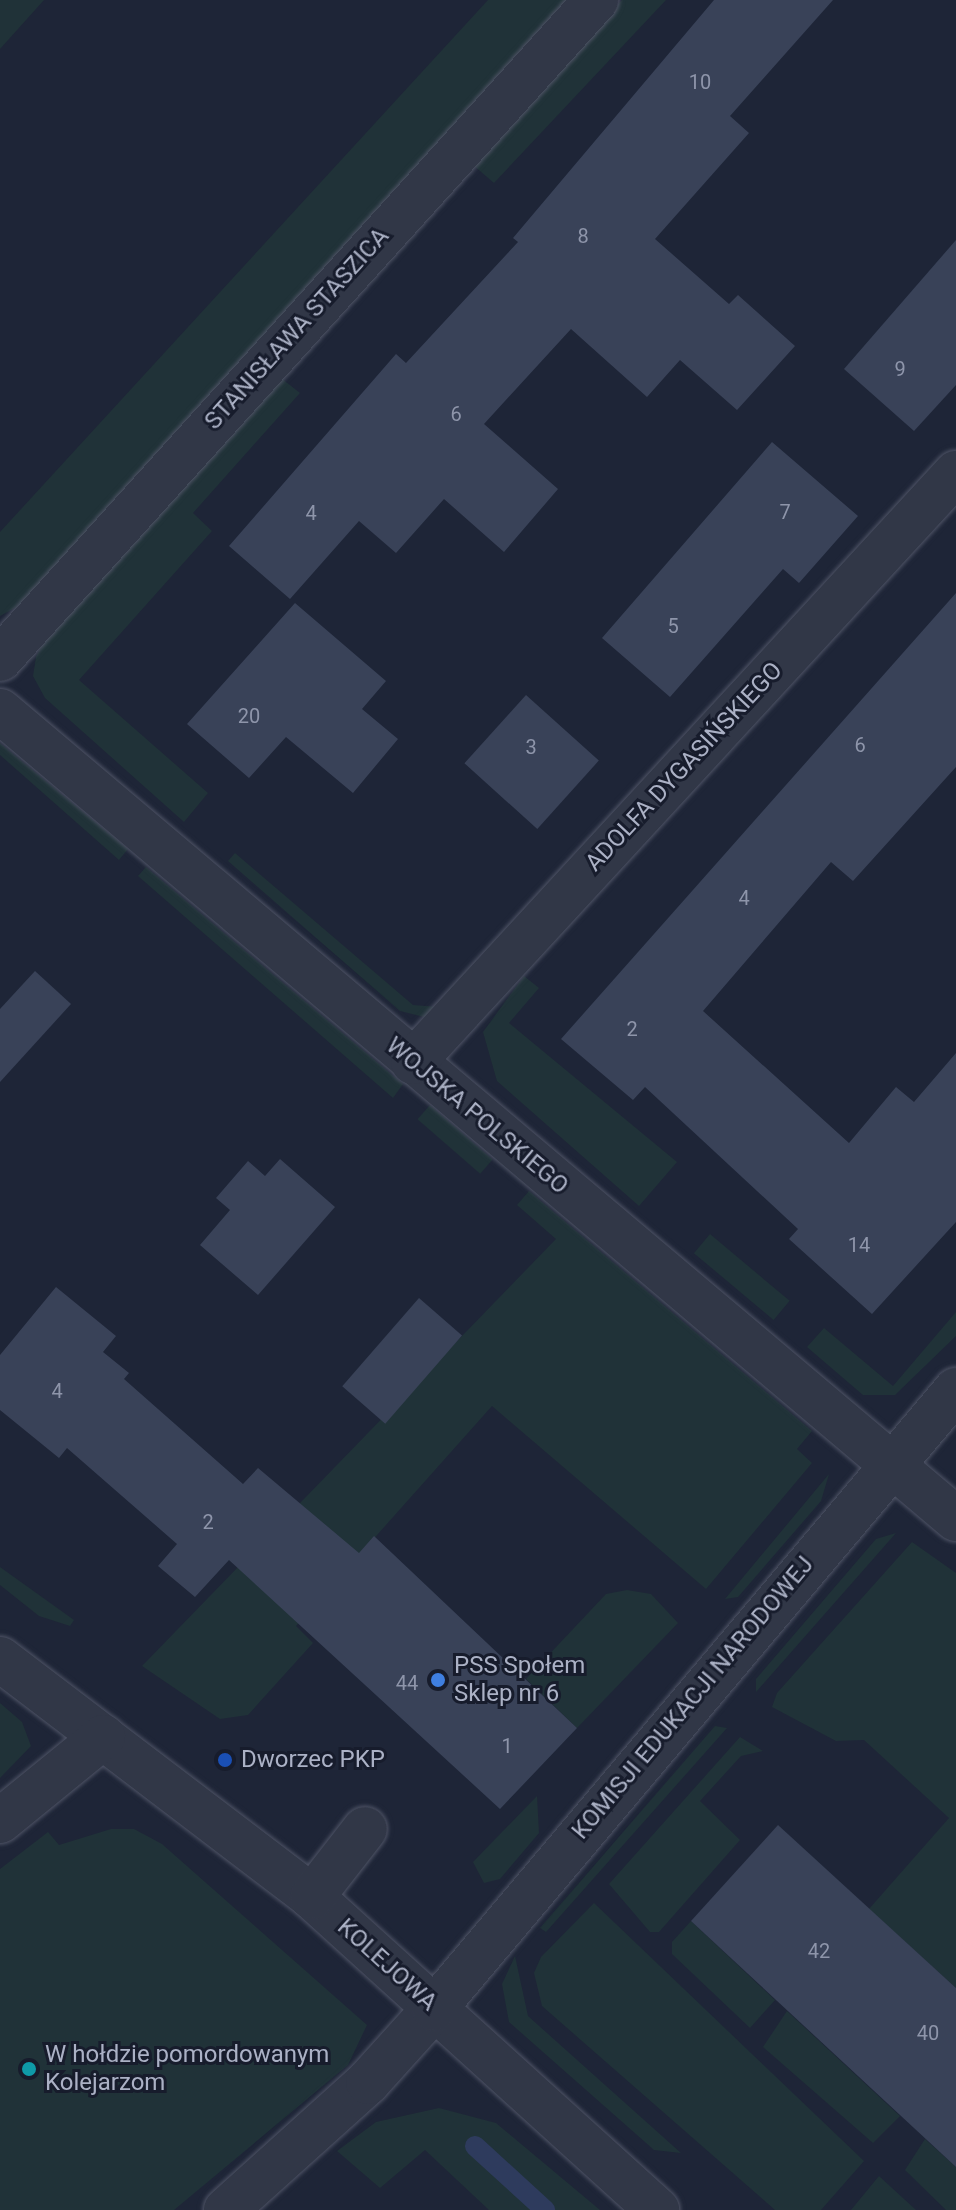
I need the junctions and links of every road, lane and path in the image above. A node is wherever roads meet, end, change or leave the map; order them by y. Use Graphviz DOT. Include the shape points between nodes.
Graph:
graph roads {
  1 [pos="596,0"];
  2 [pos="956,473"];
  3 [pos="0,659"];
  4 [pos="0,711"];
  5 [pos="413,1062"];
  6 [pos="956,1390"];
  7 [pos="891,1464"];
  8 [pos="956,1519"];
  9 [pos="0,1659"];
  10 [pos="103,1737"];
  11 [pos="0,1821"];
  12 [pos="365,1829"];
  13 [pos="312,1897"];
  14 [pos="434,2009"];
  15 [pos="226,2210"];
  16 [pos="657,2210"];
  1 -- 3 [label="street, STANISŁAWA STASZICA"];
  2 -- 5 [label="street, ADOLFA DYGASIŃSKIEGO"];
  4 -- 5 [label="street, WOJSKA POLSKIEGO"];
  5 -- 7 [label="street, WOJSKA POLSKIEGO"];
  6 -- 7 [label="street, KOMISJI EDUKACJI NARODOWEJ"];
  7 -- 8 [label="street, WOJSKA POLSKIEGO"];
  7 -- 14 [label="street, KOMISJI EDUKACJI NARODOWEJ"];
  9 -- 10 [label="street, KOLEJOWA"];
  10 -- 11 [label="street"];
  10 -- 13 [label="street, KOLEJOWA"];
  12 -- 13 [label="street"];
  13 -- 14 [label="street, KOLEJOWA"];
  14 -- 15 [label="street, KOMISJI EDUKACJI NARODOWEJ" via="368,2082"];
  14 -- 16 [label="street, KOLEJOWA"];
}
